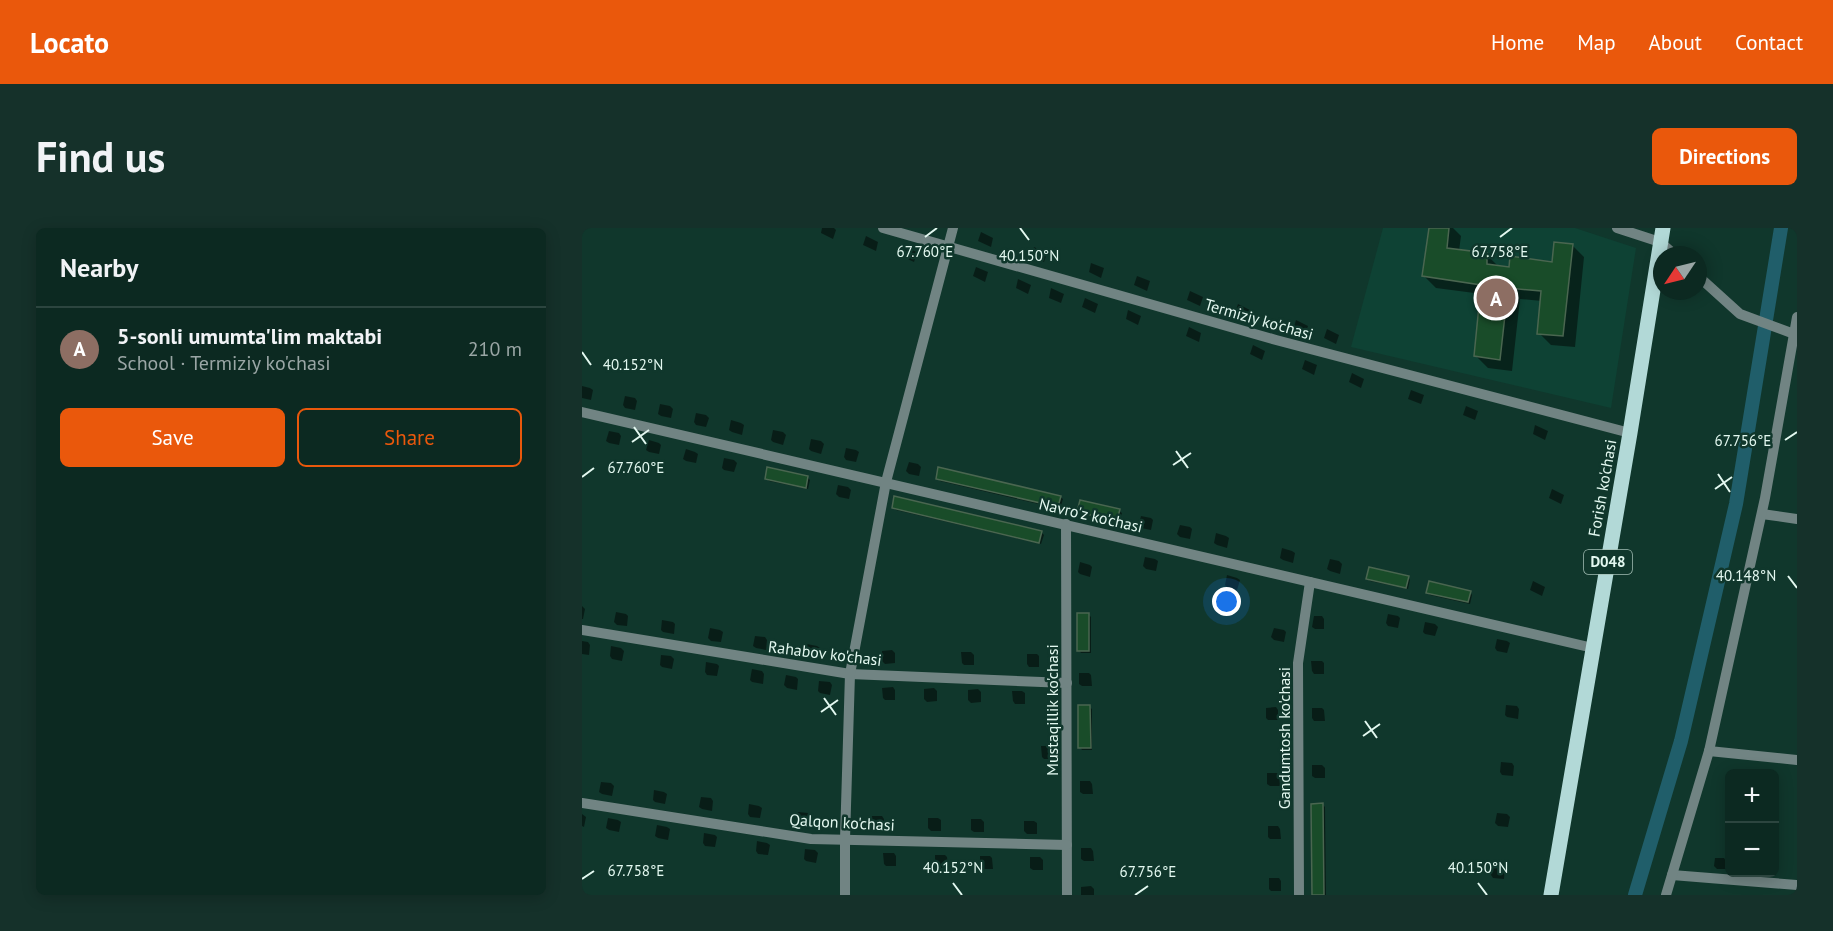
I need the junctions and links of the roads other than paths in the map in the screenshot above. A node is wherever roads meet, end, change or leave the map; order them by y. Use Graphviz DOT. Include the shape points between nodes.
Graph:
graph roads {
  1 [pos="882,228"];
  2 [pos="953,228"];
  3 [pos="1617,228"];
  4 [pos="1662,235"];
  5 [pos="947,246"];
  6 [pos="1707,284"];
  7 [pos="1797,317"];
  8 [pos="1795,335"];
  9 [pos="582,412"];
  10 [pos="1630,433"];
  11 [pos="886,482"];
  12 [pos="1762,514"];
  13 [pos="1797,519"];
  14 [pos="1066,524"];
  15 [pos="1310,582"];
  16 [pos="582,630"];
  17 [pos="1593,648"];
  18 [pos="850,674"];
  19 [pos="1067,683"];
  20 [pos="1709,751"];
  21 [pos="1797,760"];
  22 [pos="582,803"];
  23 [pos="844,840"];
  24 [pos="1067,845"];
  25 [pos="1672,875"];
  26 [pos="1797,885"];
  27 [pos="845,895"];
  28 [pos="1067,895"];
  29 [pos="1299,895"];
  30 [pos="1551,895"];
  31 [pos="1666,895"];
  1 -- 5 [label="street, Termiziy ko'chasi"];
  2 -- 5 [label="street"];
  3 -- 4 [label="street"];
  4 -- 10 [label="main road, Forish ko'chasi / D048"];
  5 -- 10 [label="street, Termiziy ko'chasi" via="1276,340"];
  5 -- 11 [label="street"];
  6 -- 8 [label="street" via="1740,314"];
  7 -- 8 [label="street"];
  8 -- 12 [label="street"];
  9 -- 11 [label="street, Navro'z ko'chasi"];
  10 -- 17 [label="main road, Forish ko'chasi / D048"];
  11 -- 14 [label="street, Navro'z ko'chasi"];
  11 -- 18 [label="street"];
  12 -- 13 [label="street"];
  12 -- 20 [label="street"];
  14 -- 15 [label="street, Navro'z ko'chasi"];
  14 -- 19 [label="street, Mustaqillik ko'chasi"];
  15 -- 17 [label="street, Navro'z ko'chasi"];
  15 -- 29 [label="street, Gandumtosh ko'chasi" via="1298,663"];
  16 -- 18 [label="street, Rahabov ko'chasi"];
  17 -- 30 [label="main road, Forish ko'chasi / D048"];
  18 -- 19 [label="street, Rahabov ko'chasi"];
  18 -- 23 [label="street"];
  19 -- 24 [label="street, Mustaqillik ko'chasi"];
  20 -- 21 [label="street"];
  20 -- 25 [label="street"];
  22 -- 23 [label="street, Qalqon ko'chasi" via="811,839"];
  23 -- 24 [label="street, Qalqon ko'chasi"];
  23 -- 27 [label="street"];
  24 -- 28 [label="street, Mustaqillik ko'chasi"];
  25 -- 26 [label="street"];
  25 -- 31 [label="street"];
}
